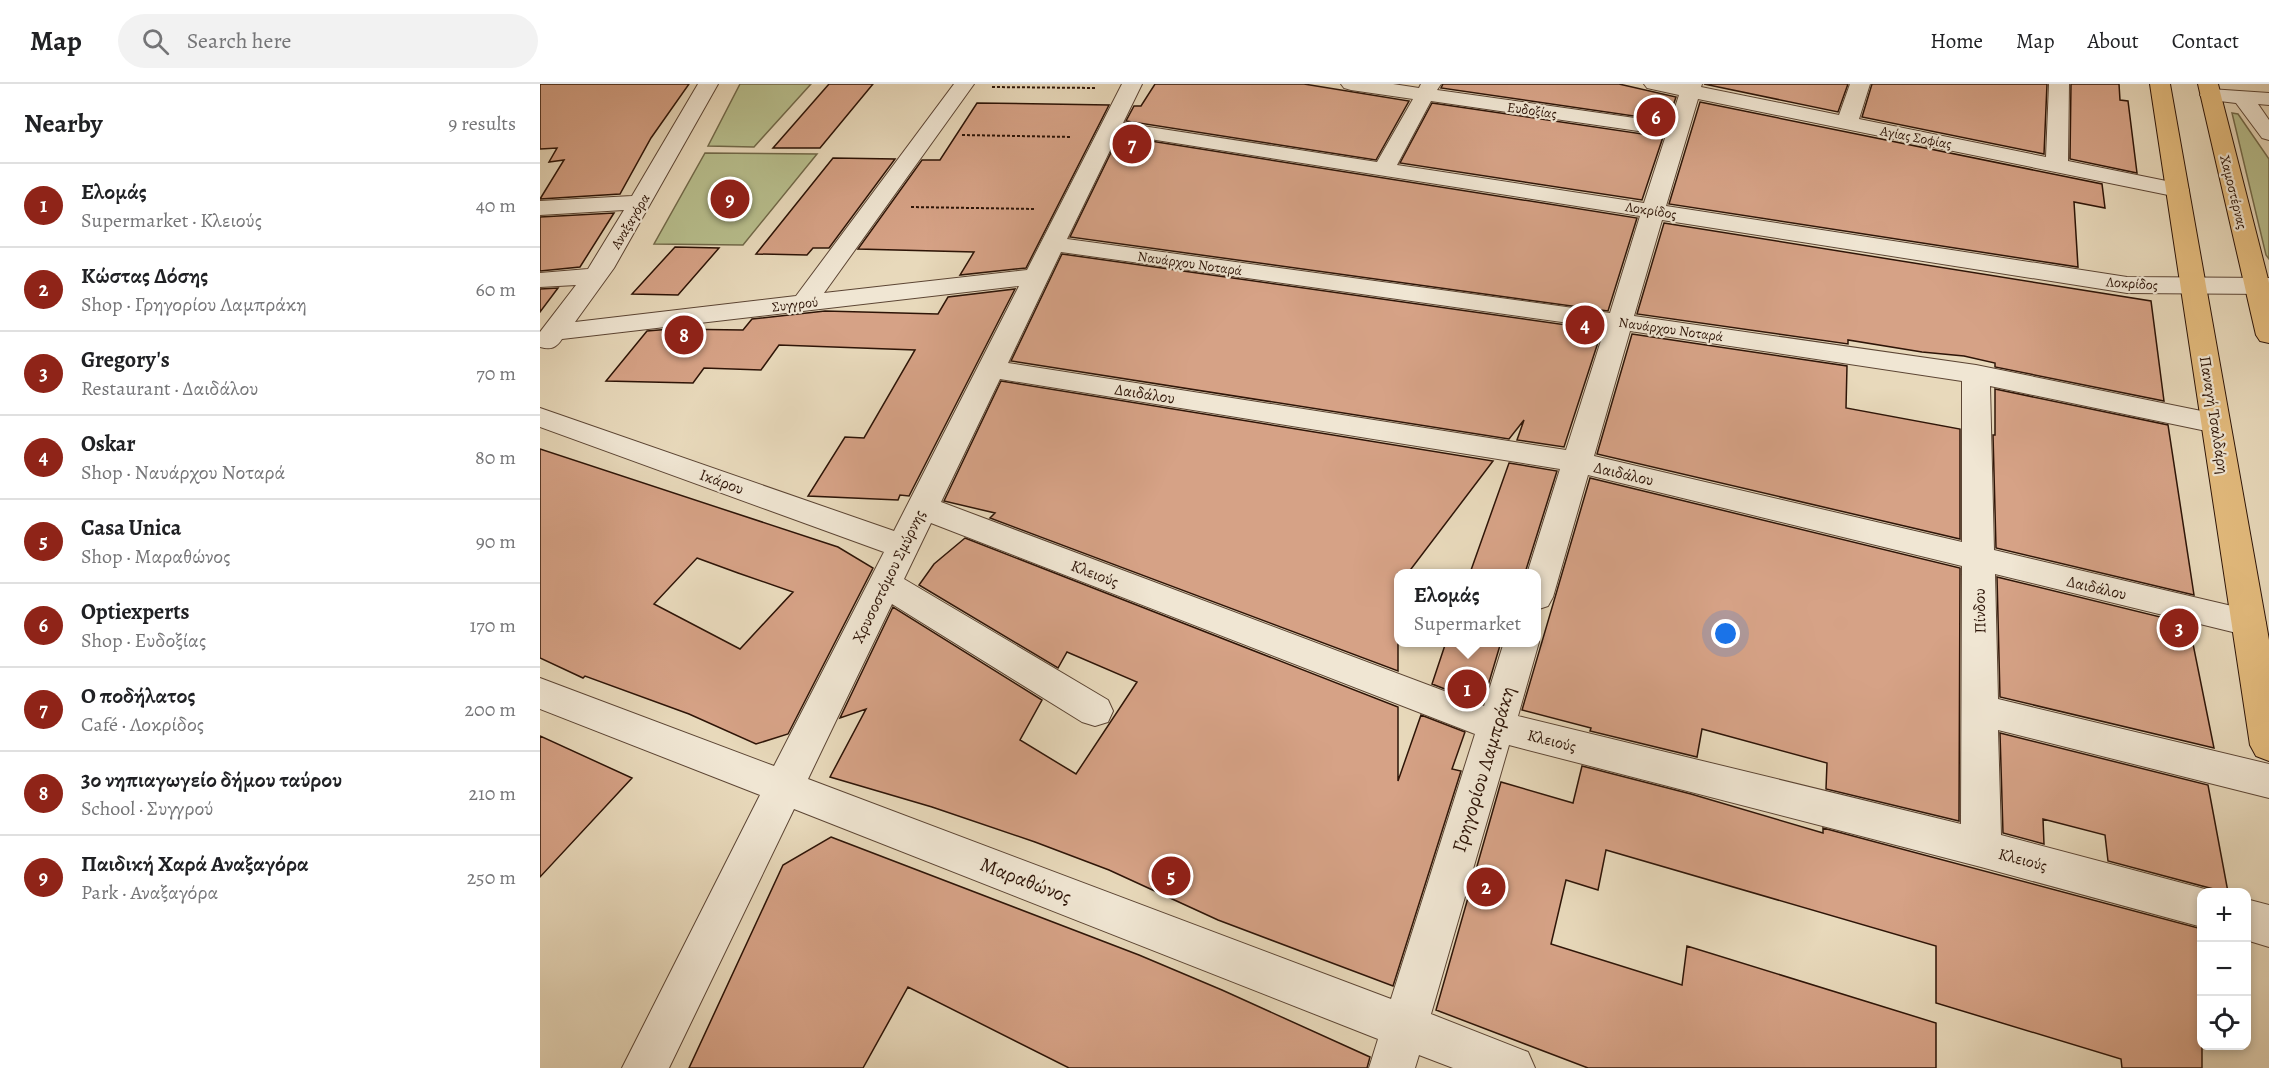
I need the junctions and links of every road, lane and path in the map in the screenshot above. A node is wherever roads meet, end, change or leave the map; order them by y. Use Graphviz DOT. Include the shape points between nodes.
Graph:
graph roads {
  1 [pos="708,84"];
  2 [pos="1351,84"];
  3 [pos="1654,84"];
  4 [pos="1860,84"];
  5 [pos="2059,84"];
  6 [pos="2160,84"];
  7 [pos="964,85"];
  8 [pos="1130,86"];
  9 [pos="2210,87"];
  10 [pos="1691,88"];
  11 [pos="1428,89"];
  12 [pos="2242,97"];
  13 [pos="2269,99"];
  14 [pos="1847,123"];
  15 [pos="1678,130"];
  16 [pos="1108,132"];
  17 [pos="2269,134"];
  18 [pos="921,143"];
  19 [pos="2057,166"];
  20 [pos="1383,170"];
  21 [pos="2178,190"];
  22 [pos="642,202"];
  23 [pos="875,206"];
  24 [pos="540,208"];
  25 [pos="1070,209"];
  26 [pos="1654,210"];
  27 [pos="1052,244"];
  28 [pos="596,276"];
  29 [pos="1037,276"];
  30 [pos="540,280"];
  31 [pos="2193,285"];
  32 [pos="2263,286"];
  33 [pos="804,303"];
  34 [pos="1620,322"];
  35 [pos="2269,335"];
  36 [pos="547,341"];
  37 [pos="991,369"];
  38 [pos="1976,374"];
  39 [pos="540,417"];
  40 [pos="2216,423"];
  41 [pos="1577,462"];
  42 [pos="922,507"];
  43 [pos="903,546"];
  44 [pos="1978,558"];
  45 [pos="1541,581"];
  46 [pos="885,583"];
  47 [pos="2249,623"];
  48 [pos="1520,647"];
  49 [pos="540,693"];
  50 [pos="1980,710"];
  51 [pos="1095,711"];
  52 [pos="1496,726"];
  53 [pos="2269,745"];
  54 [pos="2269,781"];
  55 [pos="783,788"];
  56 [pos="1981,848"];
  57 [pos="2197,906"];
  58 [pos="2251,921"];
  59 [pos="2269,926"];
  60 [pos="1405,1026"];
  61 [pos="645,1068"];
  62 [pos="1392,1068"];
  63 [pos="1512,1068"];
  1 -- 22 [label="street, Αναξαγόρα"];
  2 -- 11 [label="street, Ευδοξίας"];
  3 -- 10 [label="street, Αγίας Σοφίας"];
  4 -- 14 [label="street"];
  5 -- 19 [label="street"];
  6 -- 21 [label="main road, Παναγή Τσαλδάρη"];
  7 -- 8 [label="path"];
  7 -- 18 [label="street"];
  8 -- 16 [label="street, Χρυσοστόμου Σμύρνης"];
  9 -- 12 [label="street"];
  9 -- 32 [label="main road, Χαμοστέρνας"];
  10 -- 14 [label="street, Αγίας Σοφίας"];
  10 -- 15 [label="street"];
  11 -- 15 [label="street, Ευδοξίας"];
  11 -- 20 [label="street"];
  12 -- 13 [label="street"];
  12 -- 17 [label="street"];
  14 -- 19 [label="street, Αγίας Σοφίας"];
  15 -- 26 [label="street"];
  16 -- 18 [label="path"];
  16 -- 20 [label="street, Λοκρίδος"];
  16 -- 25 [label="street, Χρυσοστόμου Σμύρνης"];
  18 -- 23 [label="street"];
  19 -- 21 [label="street, Αγίας Σοφίας"];
  20 -- 26 [label="street, Λοκρίδος"];
  21 -- 31 [label="main road, Παναγή Τσαλδάρη"];
  22 -- 24 [label="street"];
  22 -- 28 [label="street, Αναξαγόρα"];
  23 -- 25 [label="path"];
  23 -- 33 [label="street"];
  25 -- 27 [label="street, Χρυσοστόμου Σμύρνης"];
  26 -- 31 [label="street, Λοκρίδος" via="2127,285"];
  26 -- 34 [label="street"];
  27 -- 29 [label="street, Χρυσοστόμου Σμύρνης"];
  27 -- 34 [label="street, Ναυάρχου Νοταρά"];
  28 -- 30 [label="street"];
  28 -- 36 [label="street, Αναξαγόρα"];
  29 -- 33 [label="street, Συγγρού"];
  29 -- 37 [label="street, Χρυσοστόμου Σμύρνης"];
  31 -- 32 [label="street, Λοκρίδος"];
  31 -- 40 [label="main road, Παναγή Τσαλδάρη"];
  32 -- 35 [label="main road, Χαμοστέρνας"];
  33 -- 36 [label="street, Συγγρού"];
  34 -- 38 [label="street, Ναυάρχου Νοταρά"];
  34 -- 41 [label="street"];
  37 -- 41 [label="street, Δαιδάλου"];
  37 -- 42 [label="street, Χρυσοστόμου Σμύρνης"];
  38 -- 40 [label="street, Ναυάρχου Νοταρά"];
  38 -- 44 [label="street, Πίνδου"];
  39 -- 43 [label="street, Ικάρου"];
  40 -- 47 [label="main road, Παναγή Τσαλδάρη"];
  41 -- 44 [label="street, Δαιδάλου"];
  41 -- 45 [label="street"];
  42 -- 43 [label="street, Χρυσοστόμου Σμύρνης"];
  42 -- 52 [label="street, Κλειούς"];
  43 -- 46 [label="street, Χρυσοστόμου Σμύρνης"];
  44 -- 47 [label="street, Δαιδάλου"];
  44 -- 50 [label="street, Πίνδου"];
  46 -- 51 [label="street"];
  46 -- 55 [label="street, Χρυσοστόμου Σμύρνης"];
  47 -- 53 [label="main road, Παναγή Τσαλδάρη"];
  48 -- 52 [label="street, Γρηγορίου Λαμπράκη"];
  49 -- 55 [label="street, Μαραθώνος"];
  50 -- 54 [label="street"];
  50 -- 56 [label="street, Πίνδου"];
  52 -- 56 [label="street, Κλειούς"];
  52 -- 60 [label="street, Γρηγορίου Λαμπράκη"];
  55 -- 60 [label="street, Μαραθώνος"];
  55 -- 61 [label="street, Χρυσοστόμου Σμύρνης"];
  56 -- 57 [label="street, Κλειούς"];
  58 -- 59 [label="street"];
  60 -- 62 [label="street, Γρηγορίου Λαμπράκη"];
  60 -- 63 [label="street, Μαραθώνος"];
}
